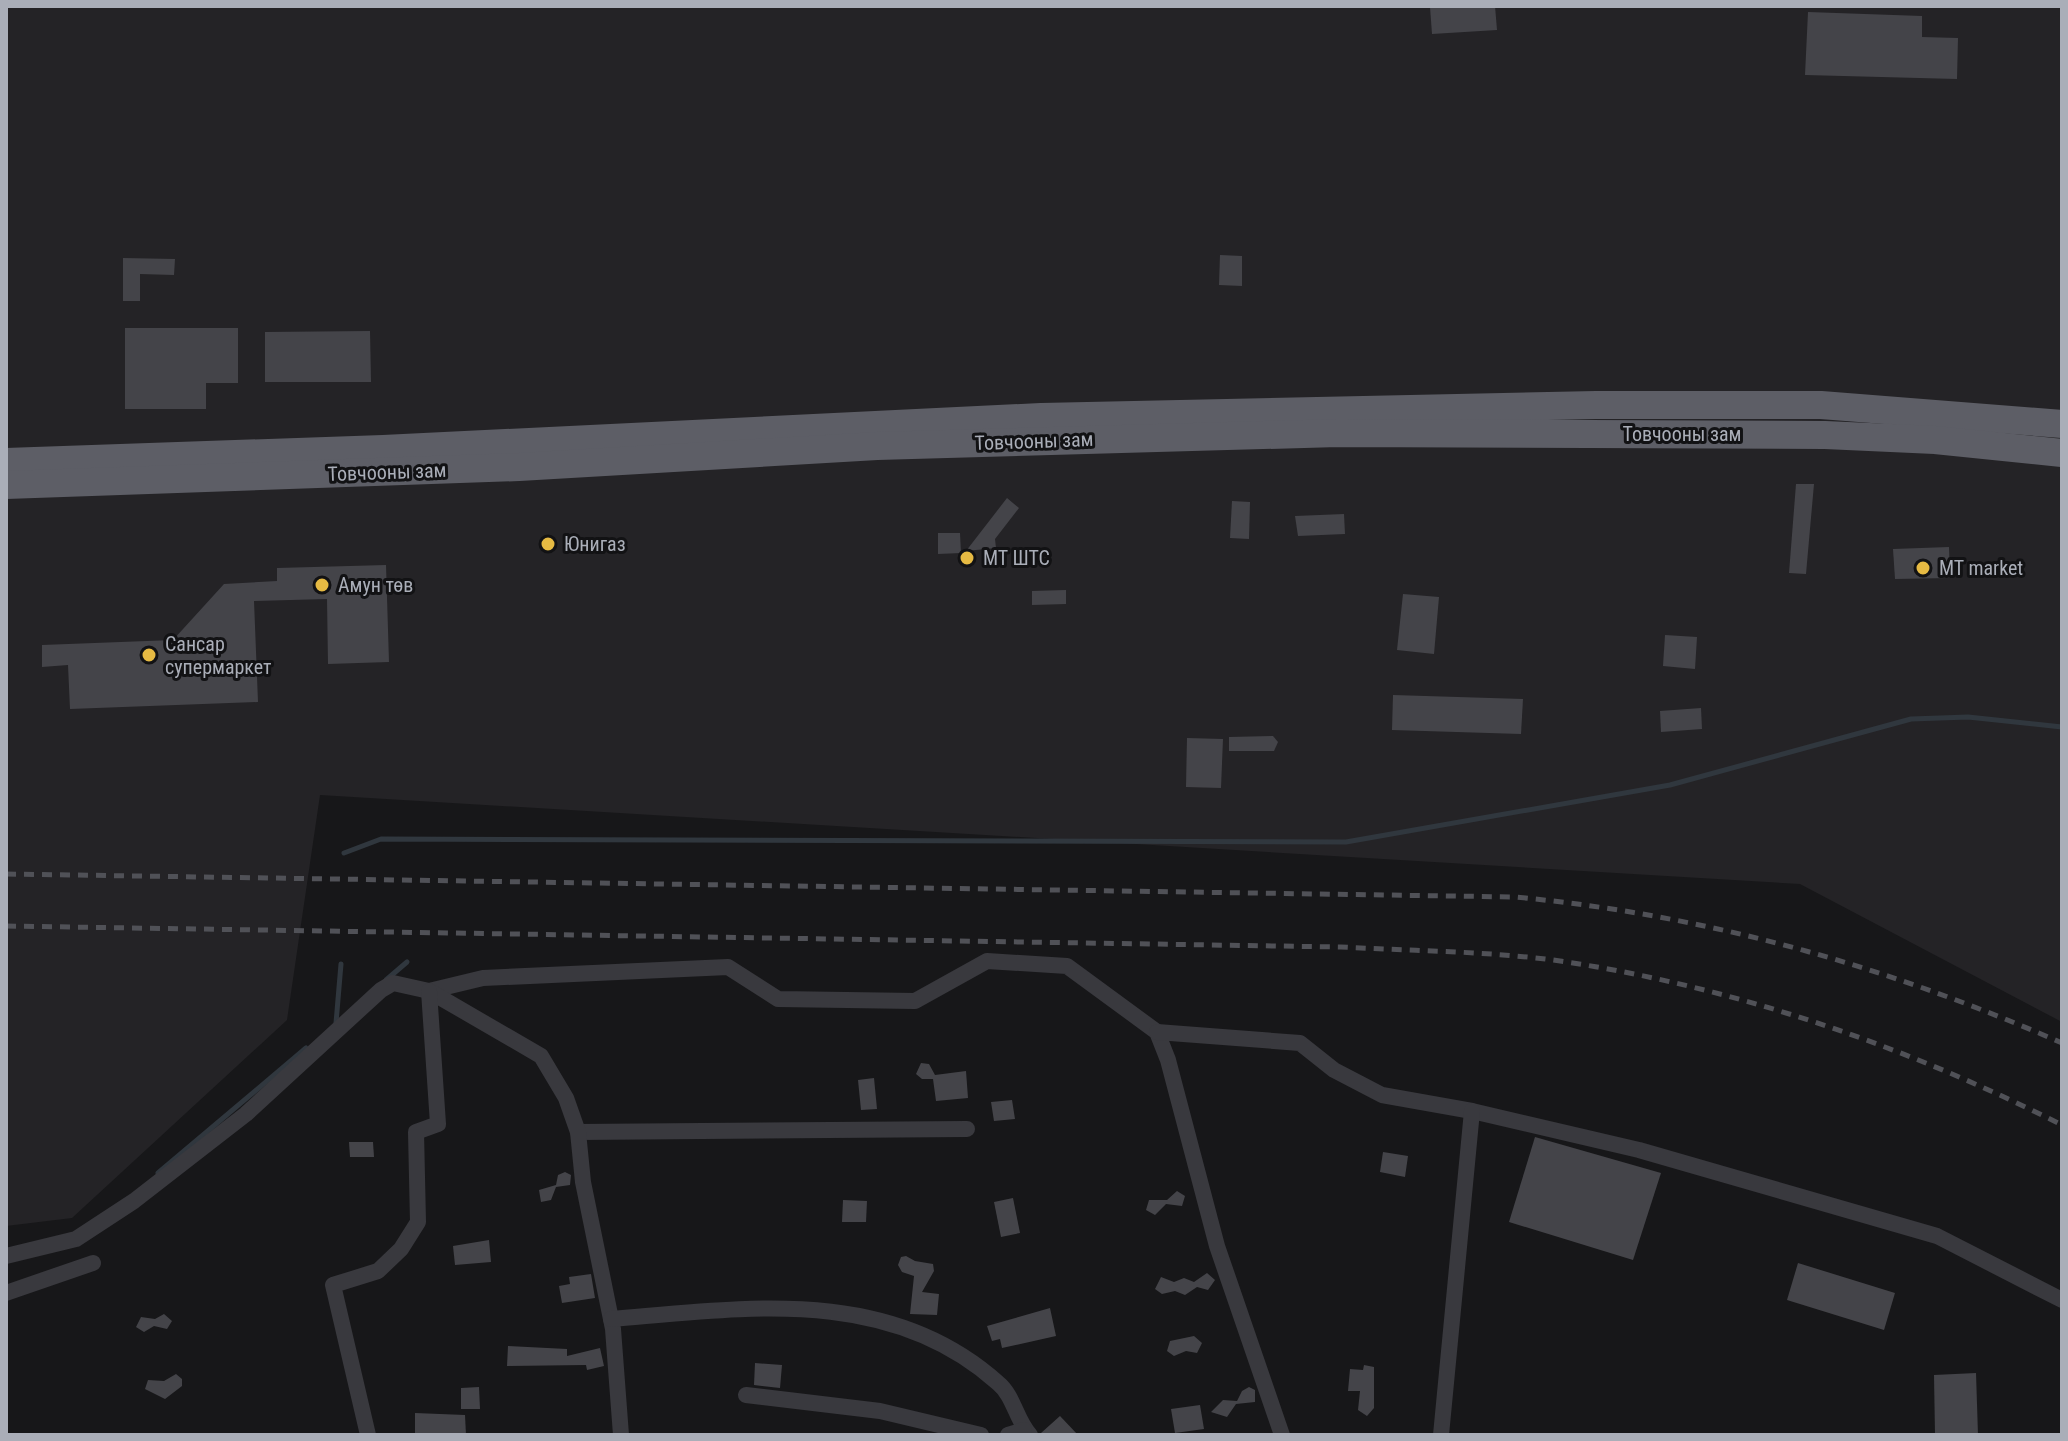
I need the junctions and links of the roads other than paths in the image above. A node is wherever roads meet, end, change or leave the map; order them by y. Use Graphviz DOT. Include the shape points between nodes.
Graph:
graph roads {
  1 [pos="2062,424"];
  2 [pos="2062,453"];
  3 [pos="6,462"];
  4 [pos="6,485"];
  5 [pos="429,991"];
  6 [pos="1157,1032"];
  7 [pos="1472,1111"];
  8 [pos="967,1129"];
  9 [pos="578,1132"];
  10 [pos="6,1256"];
  11 [pos="93,1263"];
  12 [pos="6,1293"];
  13 [pos="2062,1300"];
  14 [pos="611,1319"];
  15 [pos="746,1395"];
  16 [pos="1027,1432"];
  17 [pos="368,1435"];
  18 [pos="621,1435"];
  19 [pos="981,1435"];
  20 [pos="1008,1435"];
  21 [pos="1282,1435"];
  22 [pos="1441,1435"];
  1 -- 3 [label="highway, Товчооны зам" via="1821,405 1596,405 1025,418"];
  2 -- 4 [label="highway, Товчооны зам" via="1825,435 1338,433 877,446 519,467"];
  5 -- 6 [label="street" via="483,978 728,967 778,999 915,1001 987,961 1067,966"];
  5 -- 9 [label="street" via="541,1056 566,1098"];
  5 -- 10 [label="street" via="393,983 381,990 246,1114 134,1201 76,1239"];
  5 -- 17 [label="street" via="438,1124 416,1132 418,1222 378,1271 333,1285"];
  6 -- 7 [label="street" via="1300,1043 1334,1070 1382,1095"];
  6 -- 21 [label="street" via="1217,1246"];
  7 -- 13 [label="street" via="1639,1150 1937,1236"];
  7 -- 22 [label="street"];
  8 -- 9 [label="street"];
  9 -- 14 [label="street"];
  11 -- 12 [label="street"];
  14 -- 16 [label="street" via="788,1307 840,1310 903,1328 972,1360 1003,1386"];
  14 -- 18 [label="street"];
  15 -- 19 [label="street" via="880,1411"];
  16 -- 20 [label="street"];
}
